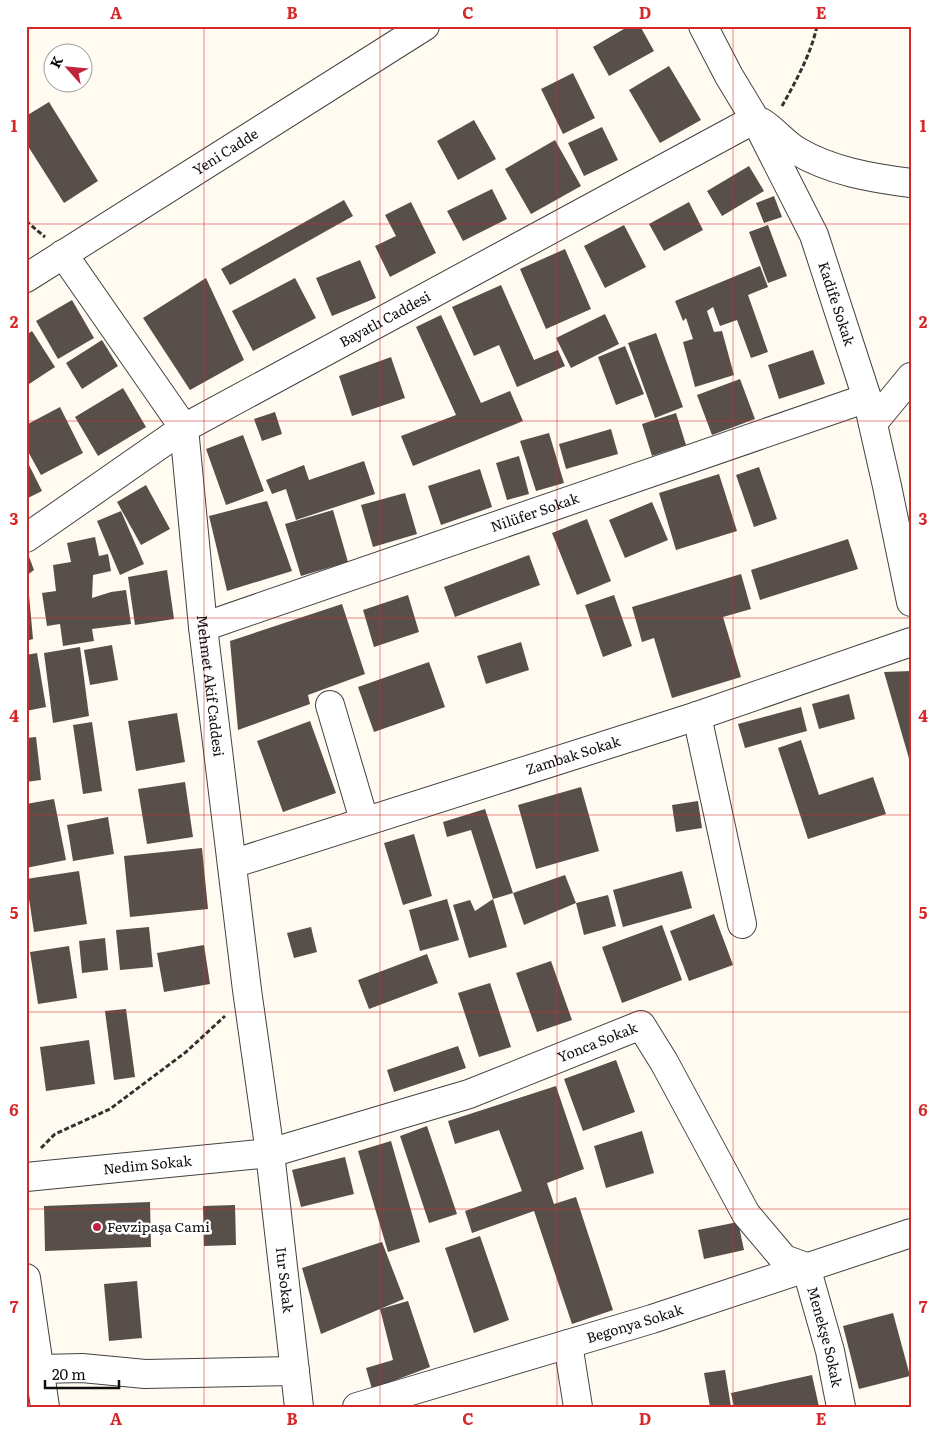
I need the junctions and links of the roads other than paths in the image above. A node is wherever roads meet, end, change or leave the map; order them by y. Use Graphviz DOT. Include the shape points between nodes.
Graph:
graph roads {
  1 [pos="425,26"];
  2 [pos="703,26"];
  3 [pos="763,124"];
  4 [pos="911,183"];
  5 [pos="62,254"];
  6 [pos="26,278"];
  7 [pos="911,377"];
  8 [pos="870,411"];
  9 [pos="184,428"];
  10 [pos="26,538"];
  11 [pos="911,602"];
  12 [pos="204,627"];
  13 [pos="911,642"];
  14 [pos="330,705"];
  15 [pos="697,716"];
  16 [pos="364,820"];
  17 [pos="232,864"];
  18 [pos="742,924"];
  19 [pos="270,1153"];
  20 [pos="26,1176"];
  21 [pos="911,1233"];
  22 [pos="806,1267"];
  23 [pos="26,1278"];
  24 [pos="568,1344"];
  25 [pos="40,1369"];
  26 [pos="295,1371"];
  27 [pos="45,1407"];
  28 [pos="299,1407"];
  29 [pos="357,1407"];
  30 [pos="578,1407"];
  31 [pos="841,1407"];
  1 -- 5 [label="street, Yeni Cadde"];
  2 -- 3 [label="street, Kadife Sokak" via="728,76"];
  3 -- 4 [label="street" via="796,150 835,169"];
  3 -- 8 [label="street, Kadife Sokak" via="814,235"];
  3 -- 9 [label="street, Bayatlı Caddesi"];
  5 -- 6 [label="street, Yeni Cadde"];
  5 -- 9 [label="street, Mehmet Akif Caddesi"];
  7 -- 8 [label="street"];
  8 -- 11 [label="street, Kadife Sokak"];
  8 -- 12 [label="street, Nilüfer Sokak"];
  9 -- 10 [label="street, Bayatlı Caddesi"];
  9 -- 12 [label="street, Mehmet Akif Caddesi"];
  12 -- 17 [label="street, Mehmet Akif Caddesi"];
  13 -- 15 [label="street, Zambak Sokak"];
  14 -- 16 [label="street"];
  15 -- 16 [label="street, Zambak Sokak"];
  15 -- 18 [label="street"];
  16 -- 17 [label="street, Zambak Sokak"];
  17 -- 19 [label="street, Mehmet Akif Caddesi"];
  19 -- 20 [label="street, Nedim Sokak"];
  19 -- 22 [label="street, Yonca Sokak" via="469,1094 641,1025 746,1214 784,1258"];
  19 -- 26 [label="street, Itır Sokak"];
  21 -- 22 [label="street, Begonya Sokak"];
  22 -- 24 [label="street, Begonya Sokak"];
  22 -- 31 [label="street, Menekşe Sokak" via="830,1350"];
  23 -- 25 [label="street"];
  24 -- 29 [label="street, Begonya Sokak"];
  24 -- 30 [label="street"];
  25 -- 26 [label="street" via="82,1368 145,1374"];
  25 -- 27 [label="street"];
  26 -- 28 [label="street, Itır Sokak"];
}
